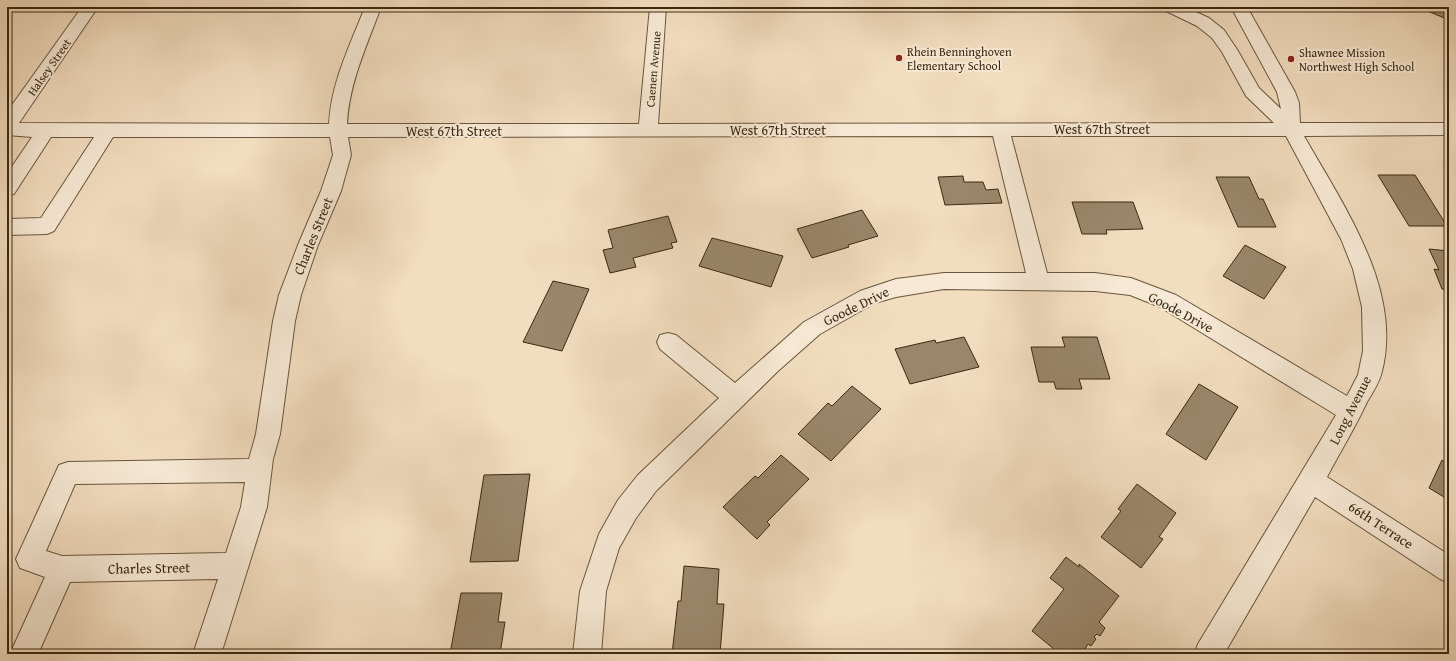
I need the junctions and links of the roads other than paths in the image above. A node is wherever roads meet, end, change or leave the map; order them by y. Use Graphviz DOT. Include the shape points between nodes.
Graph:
graph roads {
  1 [pos="90,7"];
  2 [pos="373,7"];
  3 [pos="658,7"];
  4 [pos="1172,7"];
  5 [pos="1239,7"];
  6 [pos="7,128"];
  7 [pos="1291,128"];
  8 [pos="1449,129"];
  9 [pos="1000,130"];
  10 [pos="46,131"];
  11 [pos="108,131"];
  12 [pos="338,131"];
  13 [pos="648,131"];
  14 [pos="7,189"];
  15 [pos="7,227"];
  16 [pos="1039,282"];
  17 [pos="668,342"];
  18 [pos="735,397"];
  19 [pos="1351,411"];
  20 [pos="260,470"];
  21 [pos="1311,481"];
  22 [pos="235,566"];
  23 [pos="62,569"];
  24 [pos="1449,570"];
  25 [pos="24,654"];
  26 [pos="207,654"];
  27 [pos="587,654"];
  28 [pos="1208,654"];
  1 -- 6 [label="street, Halsey Street"];
  2 -- 12 [label="street, Charles Street" via="345,81 339,105"];
  3 -- 13 [label="street, Caenen Avenue"];
  4 -- 7 [label="street" via="1203,22 1218,34 1252,92"];
  5 -- 7 [label="street" via="1286,92 1290,103"];
  6 -- 10 [label="street, West 67th Street"];
  7 -- 8 [label="street, West 67th Street"];
  7 -- 9 [label="street, West 67th Street"];
  7 -- 19 [label="street, Long Avenue" via="1351,240 1364,269 1373,307 1374,351 1369,376"];
  9 -- 13 [label="street, West 67th Street"];
  9 -- 16 [label="street"];
  10 -- 11 [label="street, West 67th Street"];
  10 -- 14 [label="street"];
  11 -- 12 [label="street, West 67th Street"];
  11 -- 15 [label="street" via="47,226"];
  12 -- 13 [label="street, West 67th Street"];
  12 -- 20 [label="street, Charles Street" via="342,155 331,191 290,295 285,315 268,434"];
  16 -- 18 [label="street, Goode Drive" via="944,281 896,288 868,298 812,328"];
  16 -- 19 [label="street, Goode Drive" via="1095,282 1131,287 1168,301"];
  17 -- 18 [label="street"];
  18 -- 27 [label="street, Goode Drive" via="647,483 627,509 608,543 593,591"];
  19 -- 21 [label="street, Long Avenue"];
  20 -- 22 [label="street, Charles Street" via="254,507"];
  20 -- 23 [label="street, Charles Street" via="68,473 29,559"];
  21 -- 24 [label="street, 66th Terrace"];
  21 -- 28 [label="street, Long Avenue"];
  22 -- 23 [label="street, Charles Street"];
  22 -- 26 [label="street, Charles Street"];
  23 -- 25 [label="street"];
}
